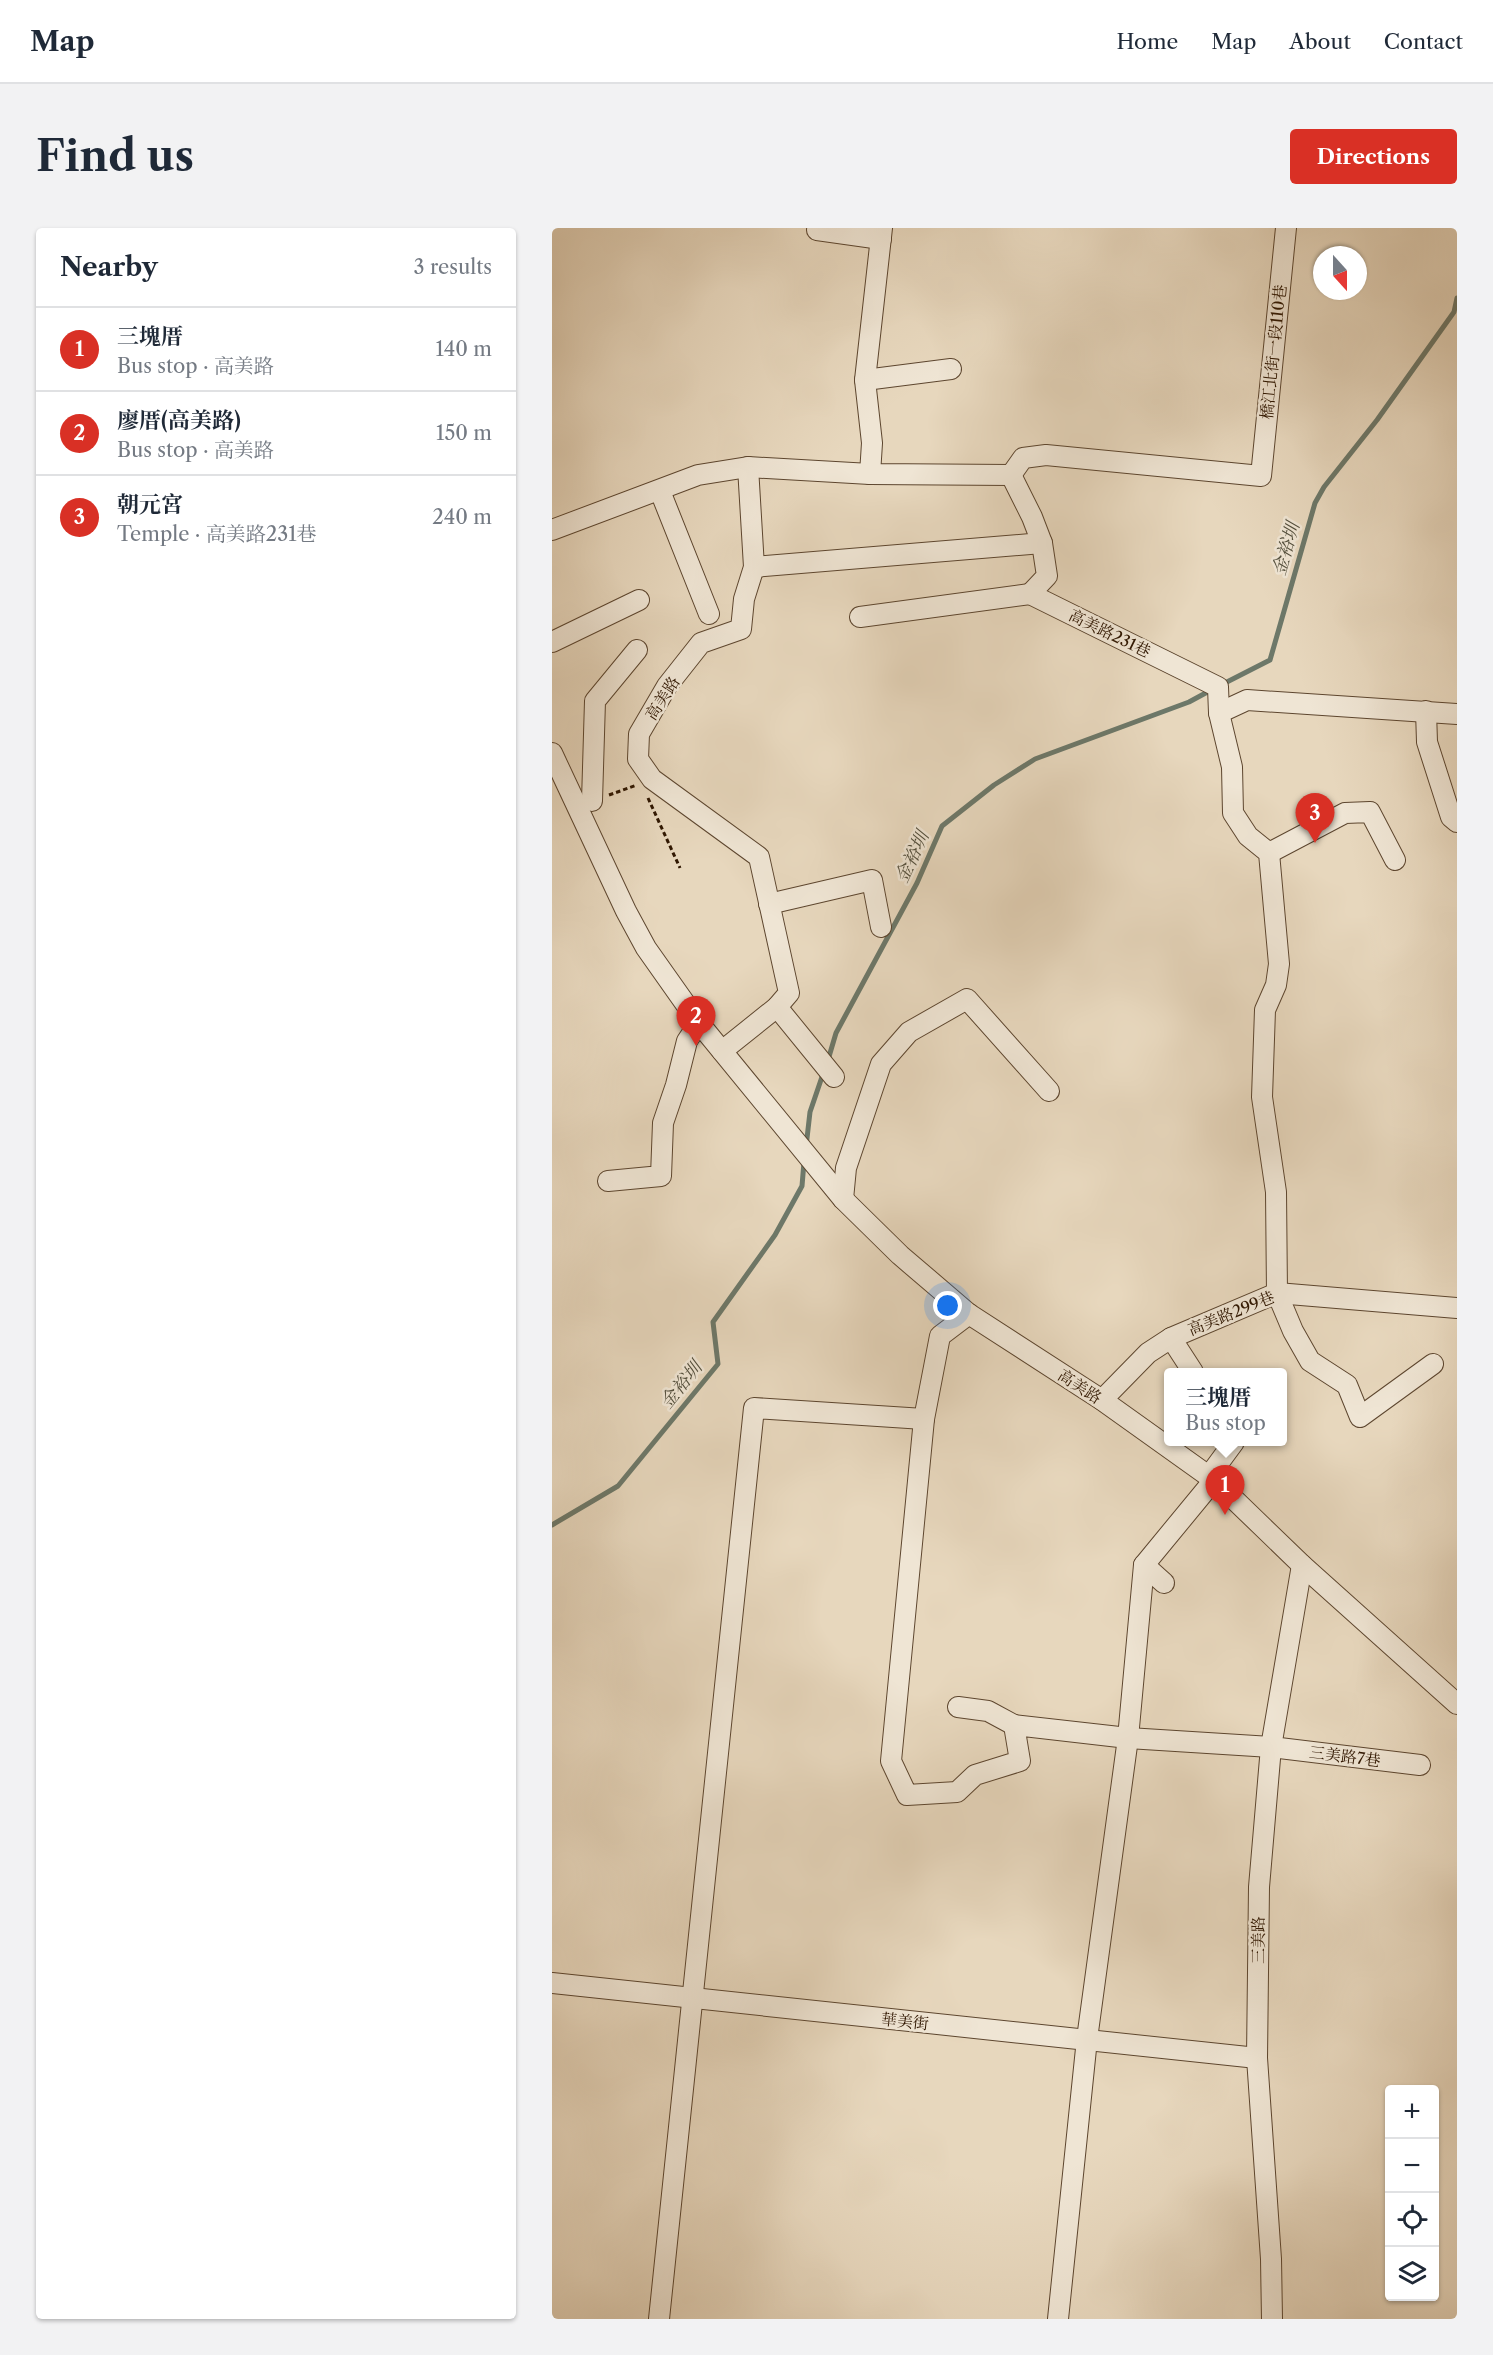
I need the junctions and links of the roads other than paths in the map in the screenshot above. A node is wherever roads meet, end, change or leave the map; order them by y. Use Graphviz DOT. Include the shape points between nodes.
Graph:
graph roads {
  1 [pos="1286,228"];
  2 [pos="817,230"];
  3 [pos="881,233"];
  4 [pos="951,369"];
  5 [pos="865,380"];
  6 [pos="748,467"];
  7 [pos="870,474"];
  8 [pos="1011,475"];
  9 [pos="660,491"];
  10 [pos="552,530"];
  11 [pos="1042,543"];
  12 [pos="754,567"];
  13 [pos="1030,594"];
  14 [pos="639,600"];
  15 [pos="709,614"];
  16 [pos="860,617"];
  17 [pos="552,642"];
  18 [pos="637,650"];
  19 [pos="1426,711"];
  20 [pos="1219,713"];
  21 [pos="1457,714"];
  22 [pos="552,753"];
  23 [pos="592,801"];
  24 [pos="1457,822"];
  25 [pos="1269,853"];
  26 [pos="1395,860"];
  27 [pos="769,903"];
  28 [pos="880,927"];
  29 [pos="777,1007"];
  30 [pos="699,1023"];
  31 [pos="722,1051"];
  32 [pos="834,1077"];
  33 [pos="1049,1091"];
  34 [pos="608,1181"];
  35 [pos="843,1199"];
  36 [pos="1277,1293"];
  37 [pos="1457,1308"];
  38 [pos="969,1314"];
  39 [pos="1172,1338"];
  40 [pos="1433,1364"];
  41 [pos="1191,1368"];
  42 [pos="1102,1400"];
  43 [pos="924,1419"];
  44 [pos="1164,1444"];
  45 [pos="1166,1446"];
  46 [pos="1231,1446"];
  47 [pos="1211,1478"];
  48 [pos="1144,1564"];
  49 [pos="1302,1564"];
  50 [pos="1164,1583"];
  51 [pos="1457,1704"];
  52 [pos="958,1707"];
  53 [pos="1014,1725"];
  54 [pos="1128,1738"];
  55 [pos="1270,1748"];
  56 [pos="1420,1765"];
  57 [pos="552,1983"];
  58 [pos="694,1999"];
  59 [pos="1087,2040"];
  60 [pos="1257,2058"];
  61 [pos="659,2319"];
  62 [pos="1058,2319"];
  63 [pos="1272,2319"];
  1 -- 8 [label="street, 橋江北街一段110巷" via="1261,476 1046,455 1023,458"];
  2 -- 3 [label="street"];
  3 -- 5 [label="street"];
  4 -- 5 [label="street"];
  5 -- 7 [label="street" via="872,443"];
  6 -- 7 [label="street"];
  6 -- 9 [label="street" via="698,475"];
  6 -- 12 [label="street, 高美路"];
  7 -- 8 [label="street"];
  8 -- 11 [label="street"];
  9 -- 10 [label="street"];
  9 -- 15 [label="street"];
  11 -- 12 [label="street"];
  11 -- 13 [label="street" via="1047,576"];
  12 -- 27 [label="street, 高美路" via="744,599 741,629 701,643 667,686 639,734 638,759 647,781 759,857"];
  13 -- 16 [label="street"];
  13 -- 20 [label="street, 高美路231巷" via="1218,687"];
  14 -- 17 [label="street"];
  18 -- 23 [label="street" via="595,701"];
  19 -- 20 [label="street" via="1247,700"];
  19 -- 21 [label="street"];
  19 -- 24 [label="street" via="1427,742 1451,817"];
  20 -- 25 [label="street, 高美路231巷" via="1232,767 1233,813 1248,836"];
  22 -- 30 [label="street, 高美路" via="646,948"];
  25 -- 26 [label="street" via="1345,813 1370,812"];
  25 -- 36 [label="street" via="1279,964 1276,985 1264,1010 1262,1097 1276,1192"];
  27 -- 28 [label="street" via="872,880"];
  27 -- 29 [label="street, 高美路" via="789,993"];
  29 -- 31 [label="street"];
  29 -- 32 [label="street"];
  30 -- 31 [label="street, 高美路"];
  30 -- 34 [label="street" via="687,1041 663,1123 661,1176"];
  31 -- 35 [label="street, 高美路"];
  33 -- 35 [label="street" via="967,999 909,1032 881,1064 846,1168"];
  35 -- 38 [label="street, 高美路"];
  36 -- 37 [label="street, 高美路299巷"];
  36 -- 39 [label="street, 高美路299巷"];
  36 -- 40 [label="street" via="1310,1361 1347,1385 1360,1417"];
  38 -- 42 [label="street, 高美路"];
  38 -- 43 [label="street" via="940,1336"];
  39 -- 41 [label="street"];
  39 -- 42 [label="street, 高美路299巷" via="1148,1353"];
  42 -- 44 [label="street, 高美路"];
  43 -- 53 [label="street" via="891,1761 907,1795 957,1792 975,1775 1020,1761"];
  43 -- 58 [label="street" via="754,1408"];
  45 -- 47 [label="street, 高美路"];
  46 -- 47 [label="street"];
  47 -- 48 [label="street"];
  47 -- 49 [label="street, 高美路"];
  48 -- 50 [label="street"];
  48 -- 54 [label="street"];
  49 -- 51 [label="street, 高美路"];
  49 -- 55 [label="street, 三美路"];
  52 -- 53 [label="street" via="988,1711"];
  53 -- 54 [label="street, 三美路7巷"];
  54 -- 55 [label="street, 三美路7巷"];
  54 -- 59 [label="street"];
  55 -- 56 [label="street, 三美路7巷"];
  55 -- 60 [label="street, 三美路" via="1259,1887"];
  57 -- 58 [label="street, 華美街"];
  58 -- 59 [label="street, 華美街"];
  58 -- 61 [label="street"];
  59 -- 60 [label="street, 華美街"];
  59 -- 62 [label="street"];
  60 -- 63 [label="street, 三美路"];
}
